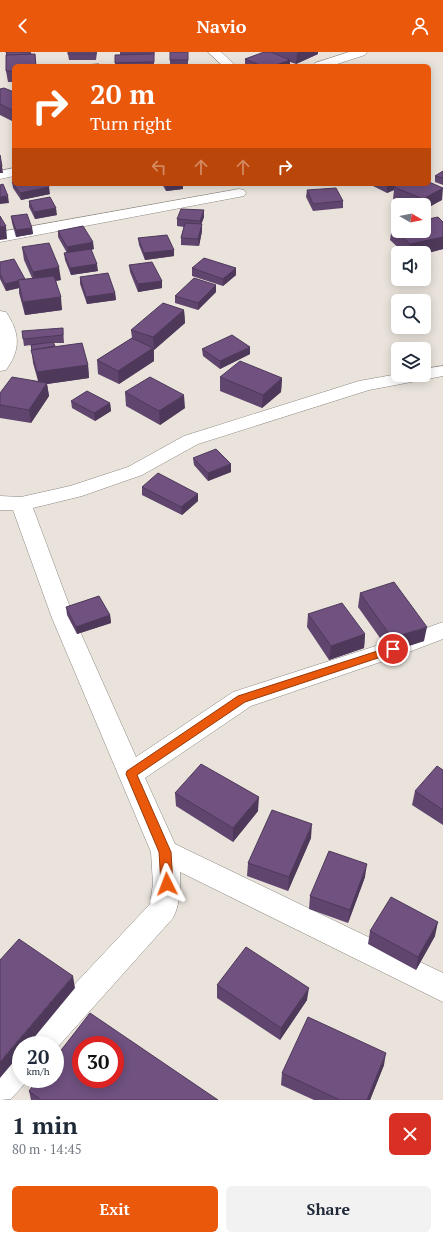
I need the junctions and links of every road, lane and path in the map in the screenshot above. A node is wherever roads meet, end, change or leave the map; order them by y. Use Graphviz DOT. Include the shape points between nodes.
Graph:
graph roads {
  1 [pos="214,52"];
  2 [pos="361,52"];
  3 [pos="228,64"];
  4 [pos="325,64"];
  5 [pos="12,172"];
  6 [pos="0,175"];
  7 [pos="239,193"];
  8 [pos="0,237"];
  9 [pos="0,316"];
  10 [pos="0,366"];
  11 [pos="443,370"];
  12 [pos="431,373"];
  13 [pos="391,380"];
  14 [pos="10,503"];
  15 [pos="443,630"];
  16 [pos="131,774"];
  17 [pos="165,852"];
  18 [pos="443,988"];
  19 [pos="47,1036"];
  20 [pos="12,1075"];
  21 [pos="0,1088"];
  1 -- 3 [label="street"];
  2 -- 4 [label="street"];
  5 -- 6 [label="street"];
  7 -- 8 [label="street"];
  9 -- 10 [label="street" via="9,331 7,352"];
  11 -- 12 [label="street"];
  13 -- 14 [label="street" via="366,385 191,440 135,472 75,491"];
  14 -- 16 [label="street"];
  15 -- 16 [label="street" via="242,699"];
  16 -- 17 [label="street"];
  17 -- 18 [label="street"];
  17 -- 19 [label="street" via="167,884 163,909"];
  20 -- 21 [label="street"];
}
